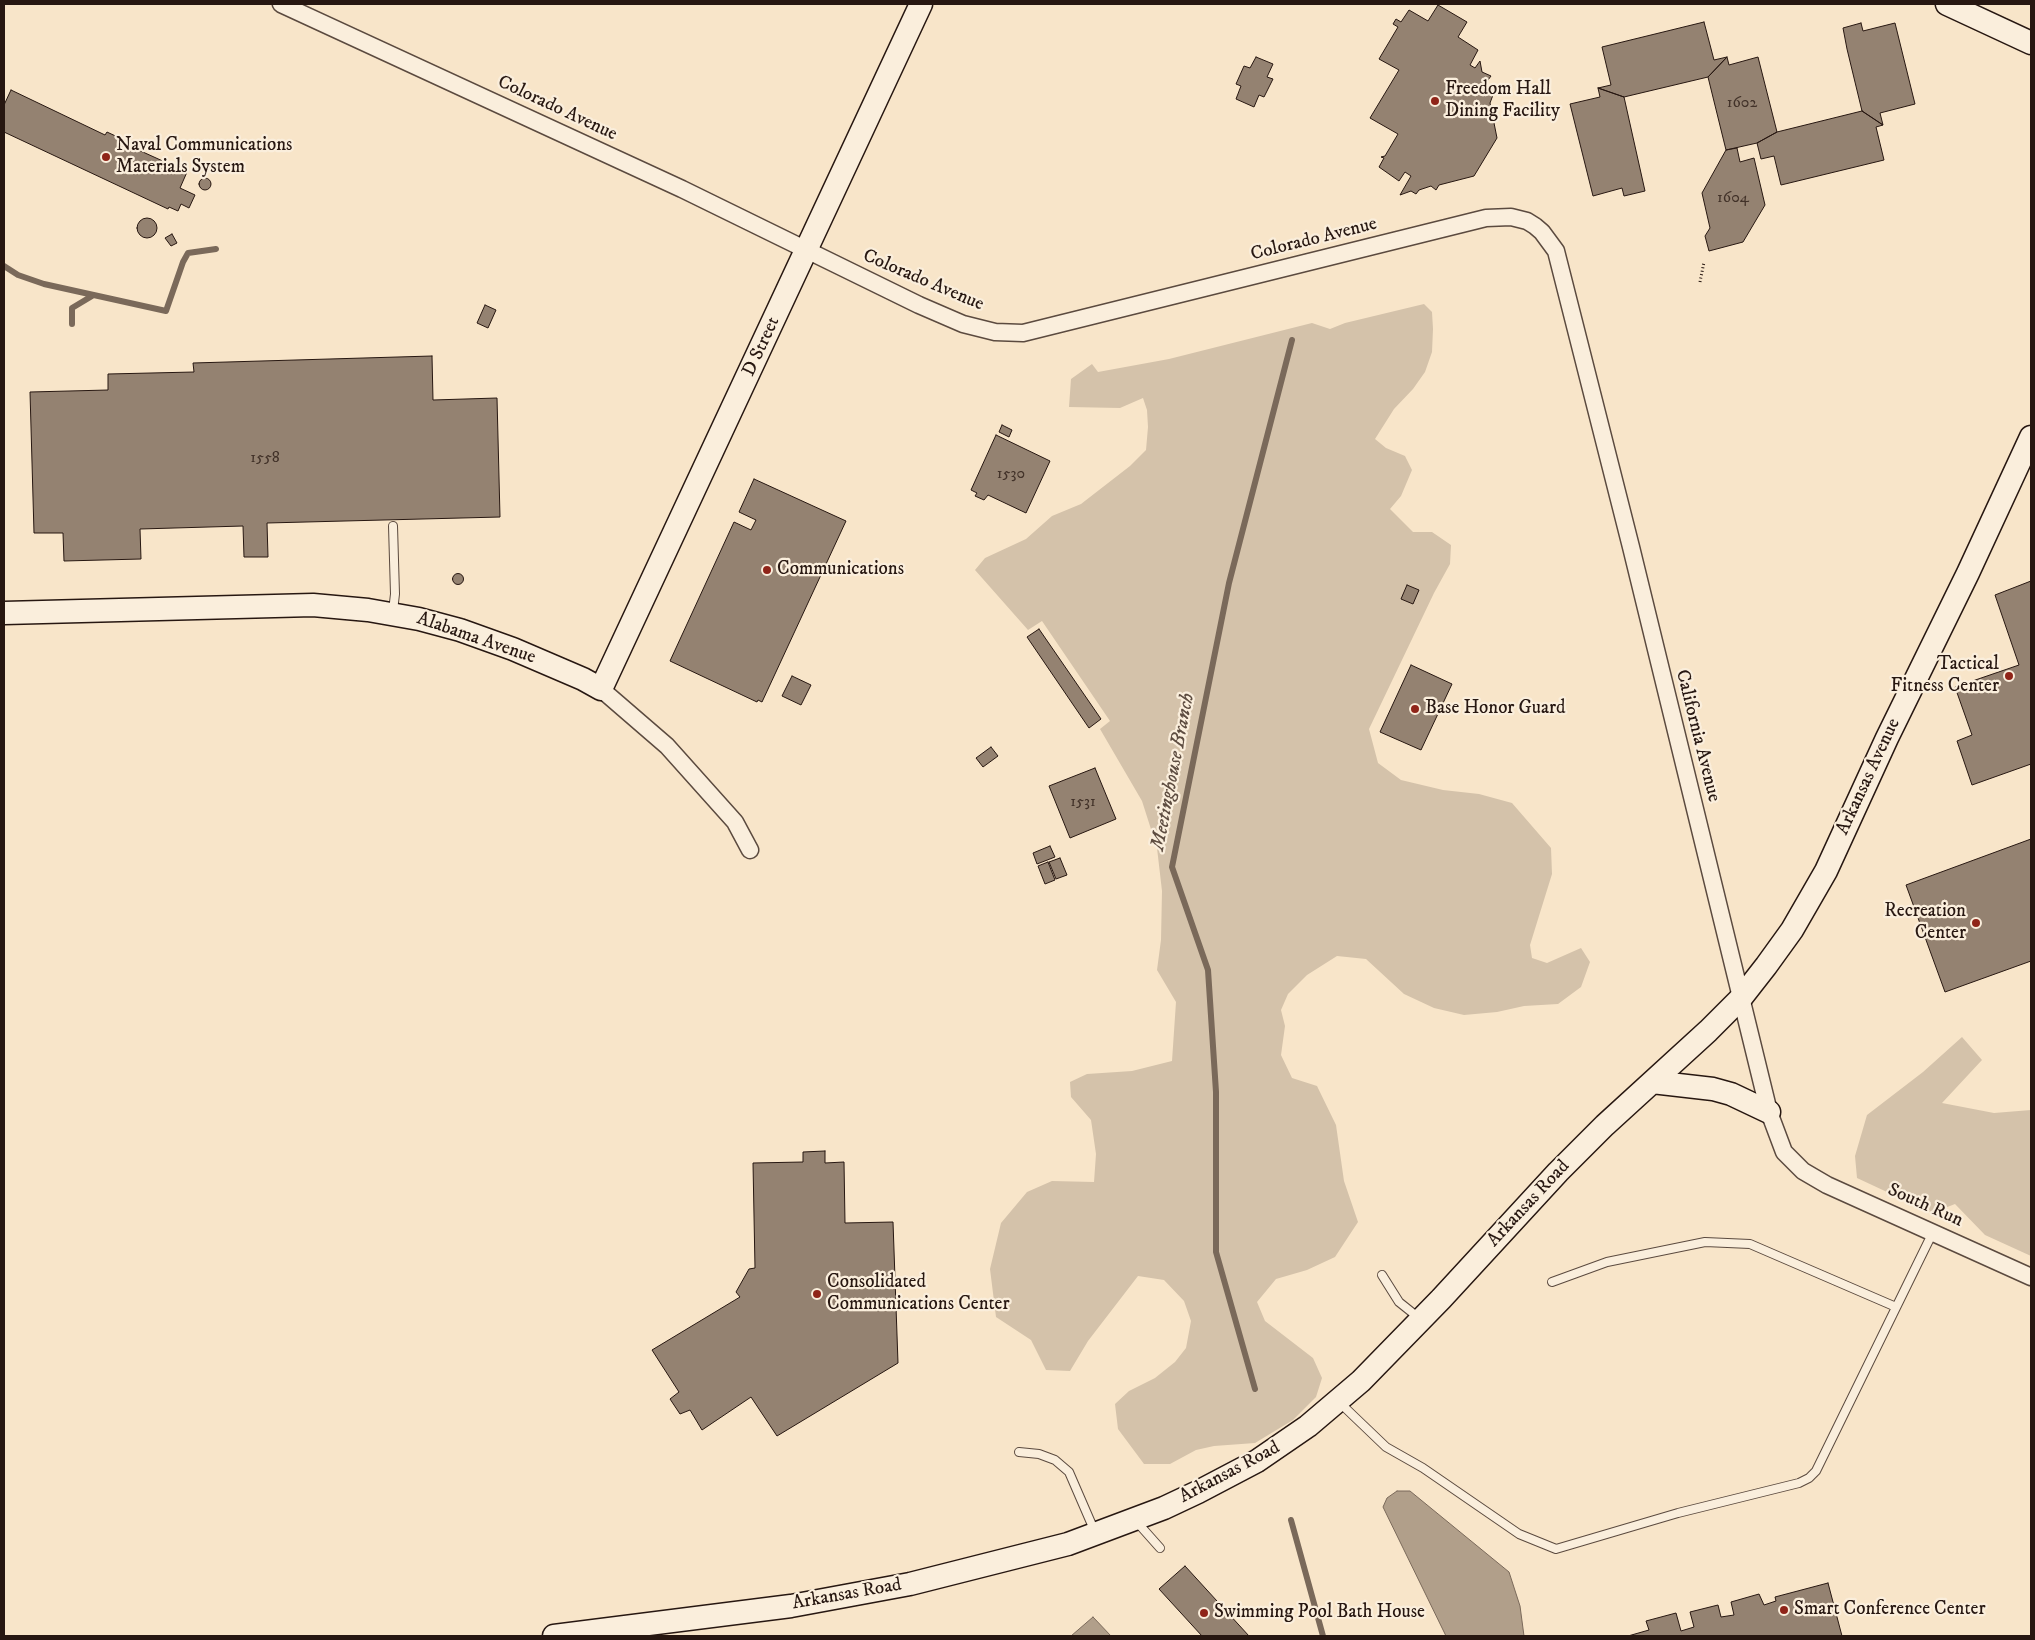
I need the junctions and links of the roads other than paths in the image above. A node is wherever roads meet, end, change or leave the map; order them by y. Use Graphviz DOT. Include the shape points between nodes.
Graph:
graph roads {
  1 [pos="281,4"];
  2 [pos="922,4"];
  3 [pos="1948,4"];
  4 [pos="2031,43"];
  5 [pos="806,250"];
  6 [pos="1569,303"];
  7 [pos="2031,437"];
  8 [pos="393,526"];
  9 [pos="4,613"];
  10 [pos="393,614"];
  11 [pos="601,689"];
  12 [pos="750,850"];
  13 [pos="1741,998"];
  14 [pos="1652,1082"];
  15 [pos="1769,1112"];
  16 [pos="1803,1171"];
  17 [pos="1933,1232"];
  18 [pos="1382,1275"];
  19 [pos="2031,1277"];
  20 [pos="1552,1282"];
  21 [pos="1896,1307"];
  22 [pos="1421,1319"];
  23 [pos="1338,1401"];
  24 [pos="1019,1452"];
  25 [pos="1135,1519"];
  26 [pos="1095,1534"];
  27 [pos="1160,1548"];
  28 [pos="554,1636"];
  1 -- 5 [label="street, Colorado Avenue" via="682,189"];
  2 -- 5 [label="street, D Street"];
  3 -- 4 [label="street"];
  5 -- 6 [label="street, Colorado Avenue" via="918,306 963,324 1009,334 1046,328 1486,218 1511,218 1535,226 1552,244"];
  5 -- 11 [label="street, D Street"];
  6 -- 13 [label="street, California Avenue"];
  7 -- 13 [label="street, Arkansas Avenue" via="1826,871 1792,930"];
  8 -- 10 [label="lane"];
  9 -- 10 [label="street, Alabama Avenue" via="313,605"];
  10 -- 11 [label="street, Alabama Avenue" via="460,630 513,649"];
  11 -- 12 [label="street, Alabama Avenue" via="667,746 735,822"];
  13 -- 14 [label="street, Arkansas Road"];
  13 -- 15 [label="street, California Avenue"];
  14 -- 15 [label="street" via="1713,1089"];
  14 -- 22 [label="street, Arkansas Road" via="1558,1172"];
  15 -- 16 [label="street, California Avenue" via="1784,1152"];
  16 -- 17 [label="street, South Run" via="1827,1186"];
  17 -- 19 [label="street, South Run"];
  17 -- 21 [label="lane"];
  18 -- 22 [label="lane" via="1399,1302"];
  20 -- 21 [label="lane" via="1606,1262 1705,1242 1750,1244"];
  21 -- 23 [label="lane" via="1816,1471 1809,1478 1556,1549 1519,1534 1423,1468 1386,1447"];
  22 -- 23 [label="street, Arkansas Road" via="1361,1382"];
  23 -- 25 [label="street, Arkansas Road" via="1288,1442 1257,1461 1198,1492"];
  24 -- 26 [label="lane" via="1055,1460 1069,1472"];
  25 -- 26 [label="street, Arkansas Road"];
  25 -- 27 [label="lane"];
  26 -- 28 [label="street, Arkansas Road" via="1017,1558 900,1586 750,1612"];
}
